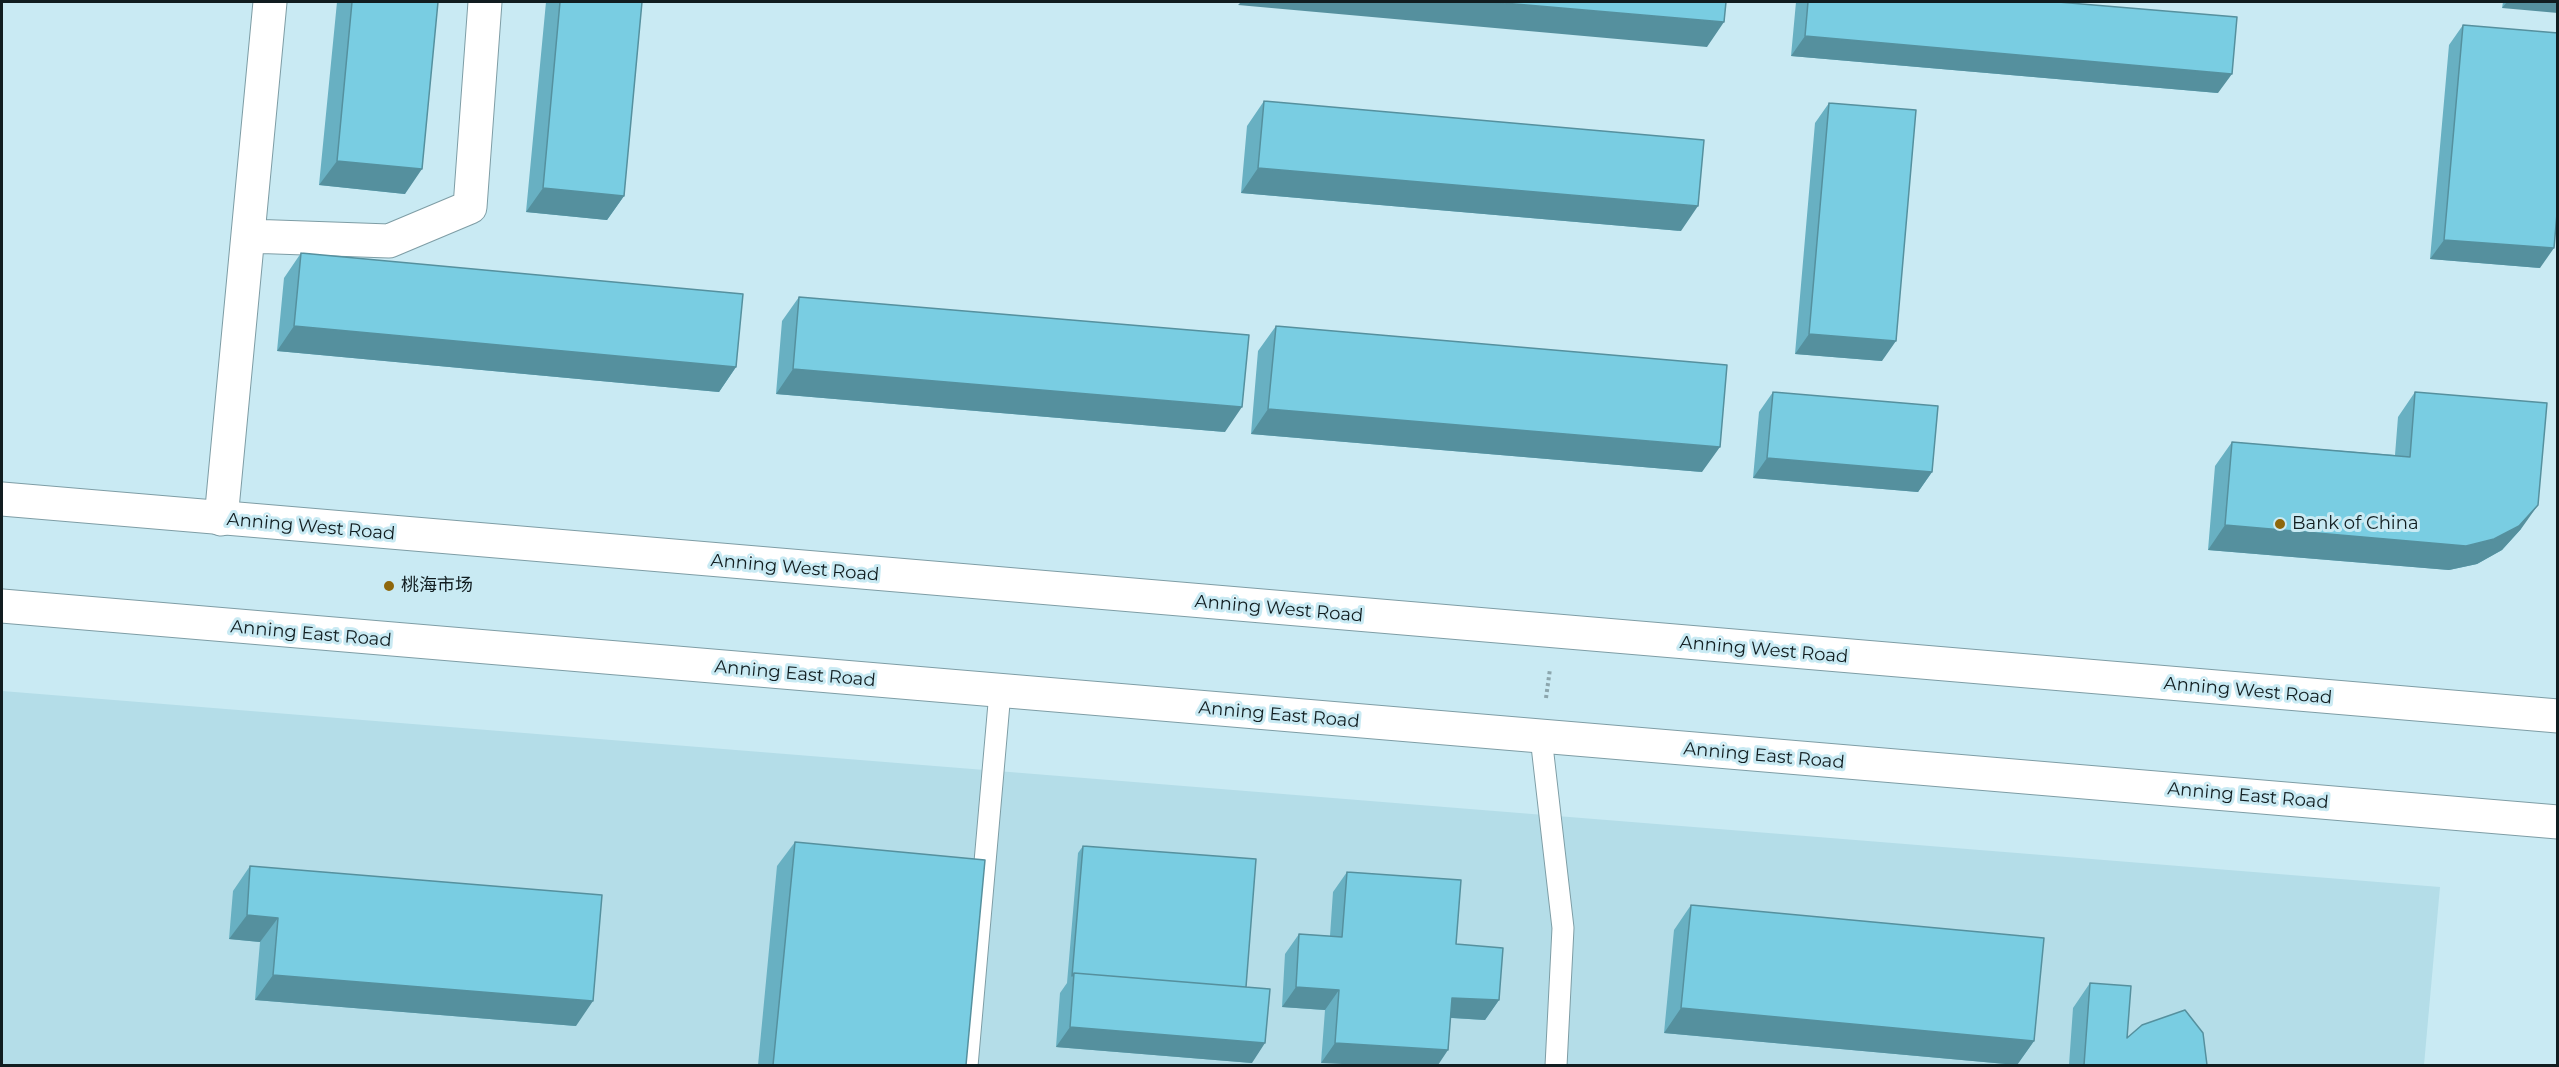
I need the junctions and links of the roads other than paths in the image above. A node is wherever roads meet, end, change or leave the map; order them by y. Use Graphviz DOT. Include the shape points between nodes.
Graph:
graph roads {
  1 [pos="270,2"];
  2 [pos="485,2"];
  3 [pos="248,236"];
  4 [pos="2,499"];
  5 [pos="221,519"];
  6 [pos="2,606"];
  7 [pos="1000,692"];
  8 [pos="2558,716"];
  9 [pos="1541,737"];
  10 [pos="2558,822"];
  11 [pos="967,1065"];
  12 [pos="1556,1065"];
  1 -- 3 [label="main road"];
  2 -- 3 [label="main road" via="470,207 389,241"];
  3 -- 5 [label="main road"];
  4 -- 5 [label="main road, Anning West Road"];
  5 -- 8 [label="main road, Anning West Road"];
  6 -- 7 [label="main road, Anning East Road"];
  7 -- 9 [label="main road, Anning East Road"];
  7 -- 11 [label="lane"];
  9 -- 10 [label="main road, Anning East Road"];
  9 -- 12 [label="lane" via="1563,928"];
}
